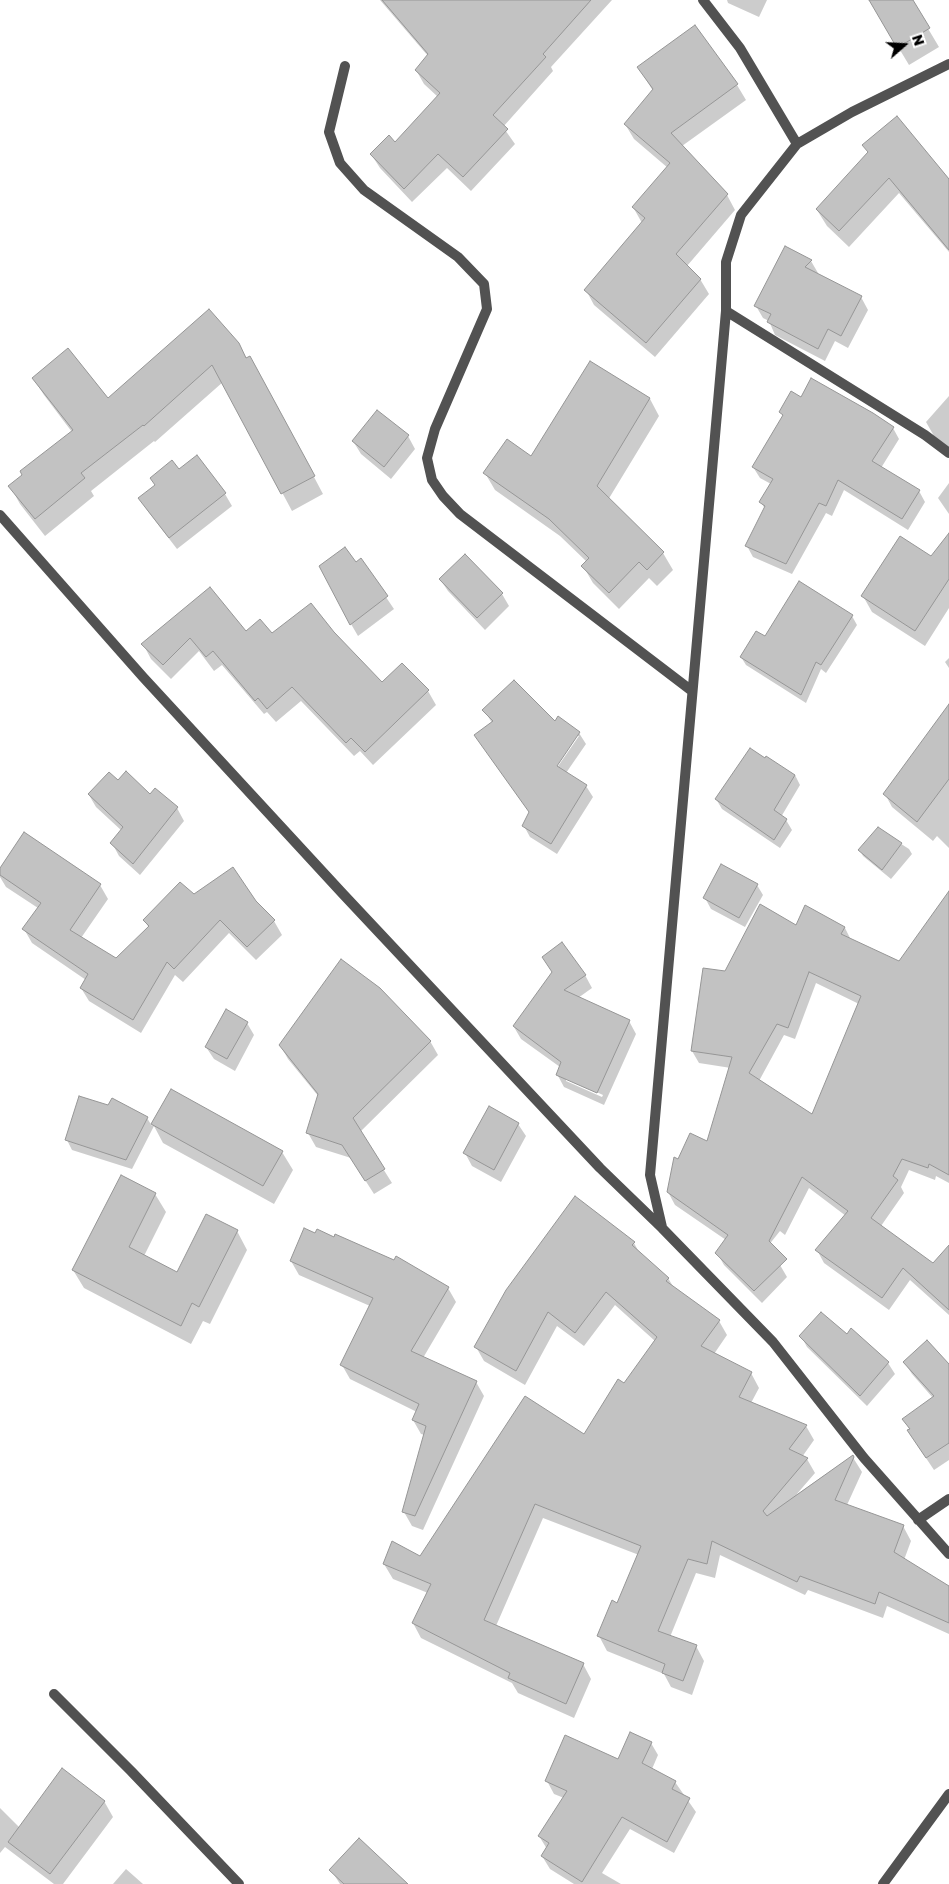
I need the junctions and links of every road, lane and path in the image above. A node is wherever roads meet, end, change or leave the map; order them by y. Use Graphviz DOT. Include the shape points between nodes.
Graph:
graph roads {
  1 [pos="703,0"];
  2 [pos="949,64"];
  3 [pos="345,66"];
  4 [pos="797,144"];
  5 [pos="726,311"];
  6 [pos="949,453"];
  7 [pos="0,515"];
  8 [pos="692,691"];
  9 [pos="662,1228"];
  10 [pos="949,1499"];
  11 [pos="918,1520"];
  12 [pos="949,1554"];
  13 [pos="54,1694"];
  14 [pos="949,1794"];
  15 [pos="238,1884"];
  16 [pos="883,1884"];
  1 -- 4 [label="street" via="740,48"];
  2 -- 4 [label="street" via="852,112"];
  3 -- 8 [label="street" via="330,132 340,163 364,190 458,258 484,284 487,309 435,429 426,458 432,480 460,514"];
  4 -- 5 [label="street" via="741,215 726,262"];
  5 -- 6 [label="street"];
  5 -- 8 [label="street"];
  7 -- 9 [label="street" via="343,894 600,1168"];
  8 -- 9 [label="street" via="650,1175"];
  9 -- 11 [label="street" via="773,1342 864,1458"];
  10 -- 11 [label="street"];
  11 -- 12 [label="street"];
  13 -- 15 [label="street"];
  14 -- 16 [label="street"];
}
